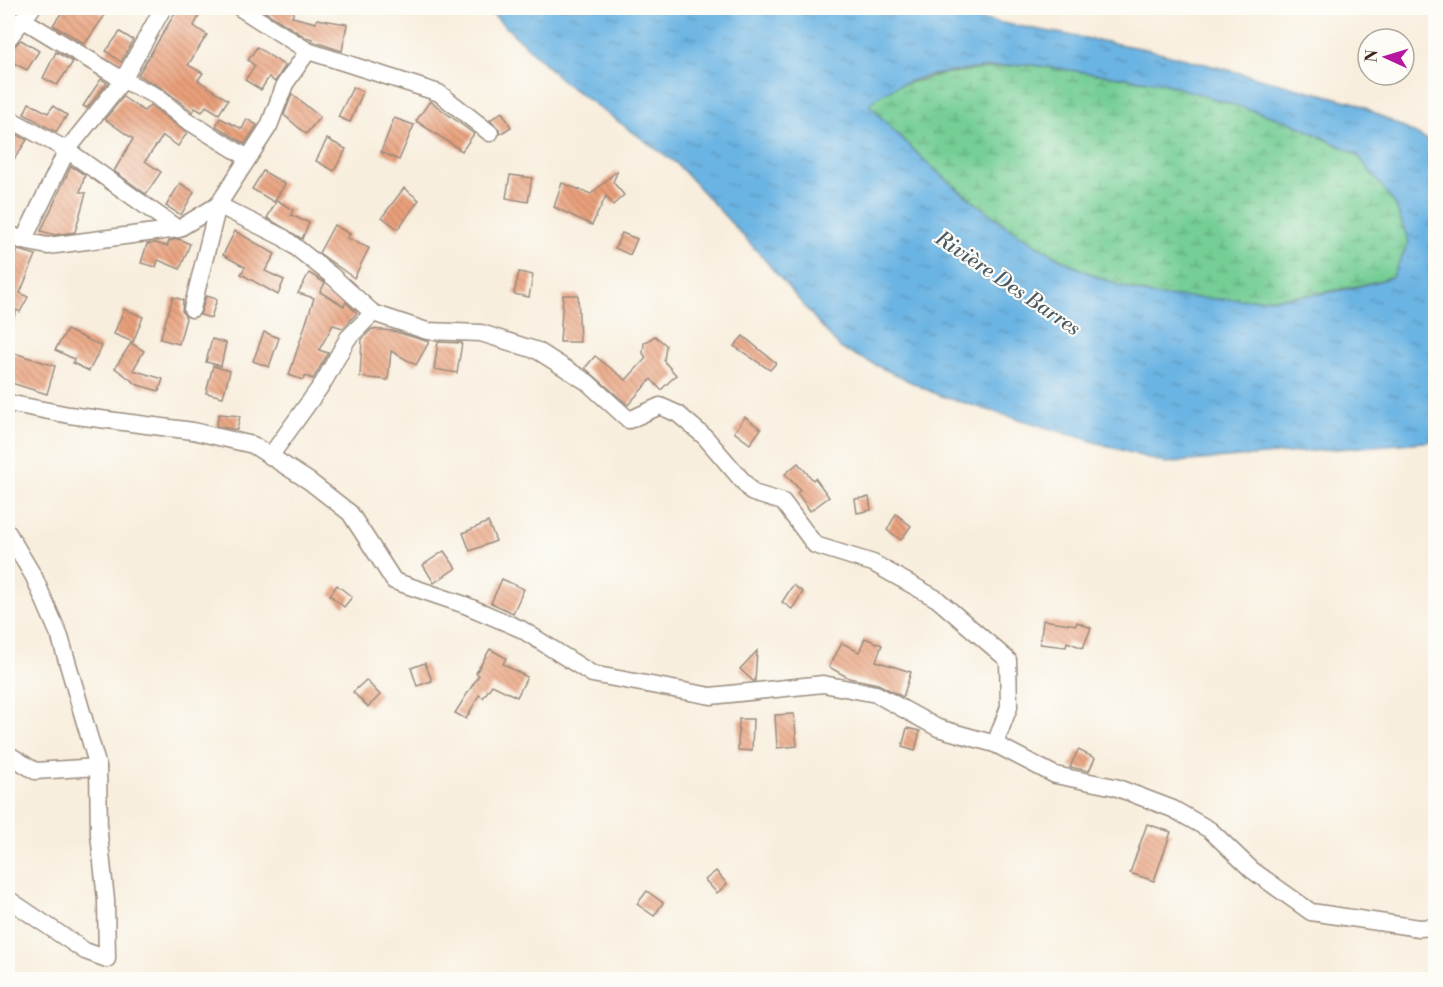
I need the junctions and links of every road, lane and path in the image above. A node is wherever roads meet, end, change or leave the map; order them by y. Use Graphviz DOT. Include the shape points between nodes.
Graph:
graph roads {
  1 [pos="163,8"];
  2 [pos="240,8"];
  3 [pos="27,13"];
  4 [pos="8,39"];
  5 [pos="308,51"];
  6 [pos="123,80"];
  7 [pos="8,118"];
  8 [pos="490,133"];
  9 [pos="67,150"];
  10 [pos="248,158"];
  11 [pos="218,205"];
  12 [pos="178,229"];
  13 [pos="8,232"];
  14 [pos="23,241"];
  15 [pos="192,309"];
  16 [pos="373,314"];
  17 [pos="8,403"];
  18 [pos="271,455"];
  19 [pos="8,533"];
  20 [pos="995,744"];
  21 [pos="8,754"];
  22 [pos="98,767"];
  23 [pos="8,899"];
  24 [pos="1436,927"];
  1 -- 6 [label="street"];
  2 -- 5 [label="street"];
  3 -- 4 [label="street"];
  3 -- 6 [label="street"];
  5 -- 8 [label="street" via="439,93"];
  5 -- 10 [label="street" via="285,84 269,126"];
  6 -- 9 [label="street"];
  6 -- 10 [label="street" via="156,96"];
  7 -- 9 [label="street"];
  9 -- 12 [label="street"];
  9 -- 14 [label="street"];
  10 -- 11 [label="street"];
  11 -- 12 [label="street"];
  11 -- 15 [label="street"];
  11 -- 16 [label="street" via="284,238 331,274"];
  12 -- 14 [label="street" via="48,246"];
  13 -- 14 [label="street"];
  16 -- 18 [label="street" via="348,338 323,383"];
  16 -- 20 [label="street" via="426,331 481,333 538,351 587,382 629,420 660,406 678,414 732,466 753,493 783,502 815,545 873,563 936,599 1008,660 1009,707"];
  17 -- 18 [label="street" via="58,414 193,431 253,445"];
  18 -- 20 [label="street" via="350,513 394,581 465,604 521,629 592,674 711,696 823,684 876,694 938,728"];
  19 -- 22 [label="street" via="34,577 60,637"];
  20 -- 24 [label="street" via="1055,775 1115,787 1173,809 1210,830 1252,870 1311,912 1419,928"];
  21 -- 22 [label="street" via="35,771"];
  22 -- 23 [label="street" via="107,959 85,951"];
}
